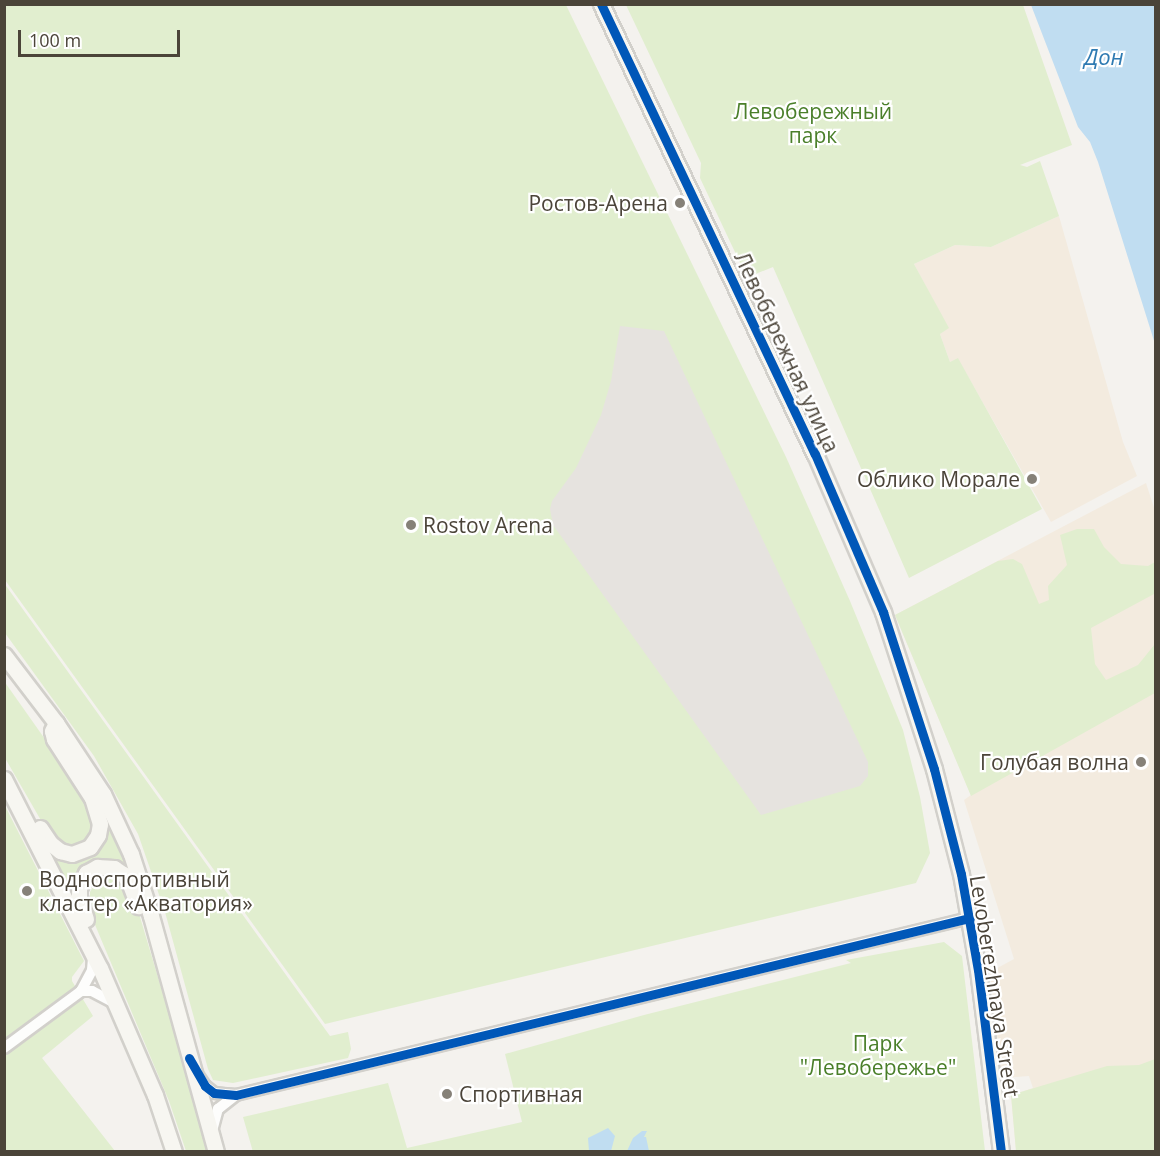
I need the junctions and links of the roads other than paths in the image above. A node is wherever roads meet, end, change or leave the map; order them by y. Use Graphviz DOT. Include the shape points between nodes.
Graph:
graph roads {
  1 [pos="601,4"];
  2 [pos="4,655"];
  3 [pos="56,723"];
  4 [pos="5,780"];
  5 [pos="970,918"];
  6 [pos="160,953"];
  7 [pos="96,961"];
  8 [pos="81,991"];
  9 [pos="116,1004"];
  10 [pos="4,1048"];
  11 [pos="189,1058"];
  12 [pos="236,1095"];
  13 [pos="211,1134"];
  14 [pos="174,1152"];
  15 [pos="216,1152"];
  16 [pos="1001,1152"];
  1 -- 5 [label="main road, Levoberezhnaya Street" via="815,454 884,612 934,769"];
  2 -- 3 [label="main road"];
  3 -- 4 [label="main road" via="54,739 98,813 100,824 95,841 72,854 60,851 45,836 16,786"];
  3 -- 6 [label="main road" via="103,794 120,828 141,882"];
  4 -- 7 [label="main road"];
  5 -- 12 [label="street"];
  5 -- 16 [label="main road, Levoberezhnaya Street"];
  6 -- 7 [label="main road" via="150,944 129,882 114,868 97,867 82,878 79,897 101,954"];
  6 -- 11 [label="main road"];
  7 -- 8 [label="street"];
  7 -- 9 [label="main road"];
  8 -- 9 [label="street" via="92,991"];
  8 -- 10 [label="street"];
  9 -- 14 [label="main road" via="155,1095"];
  11 -- 12 [label="street" via="205,1086 214,1093"];
  11 -- 13 [label="main road"];
  12 -- 13 [label="street" via="218,1109"];
  13 -- 15 [label="main road"];
}
